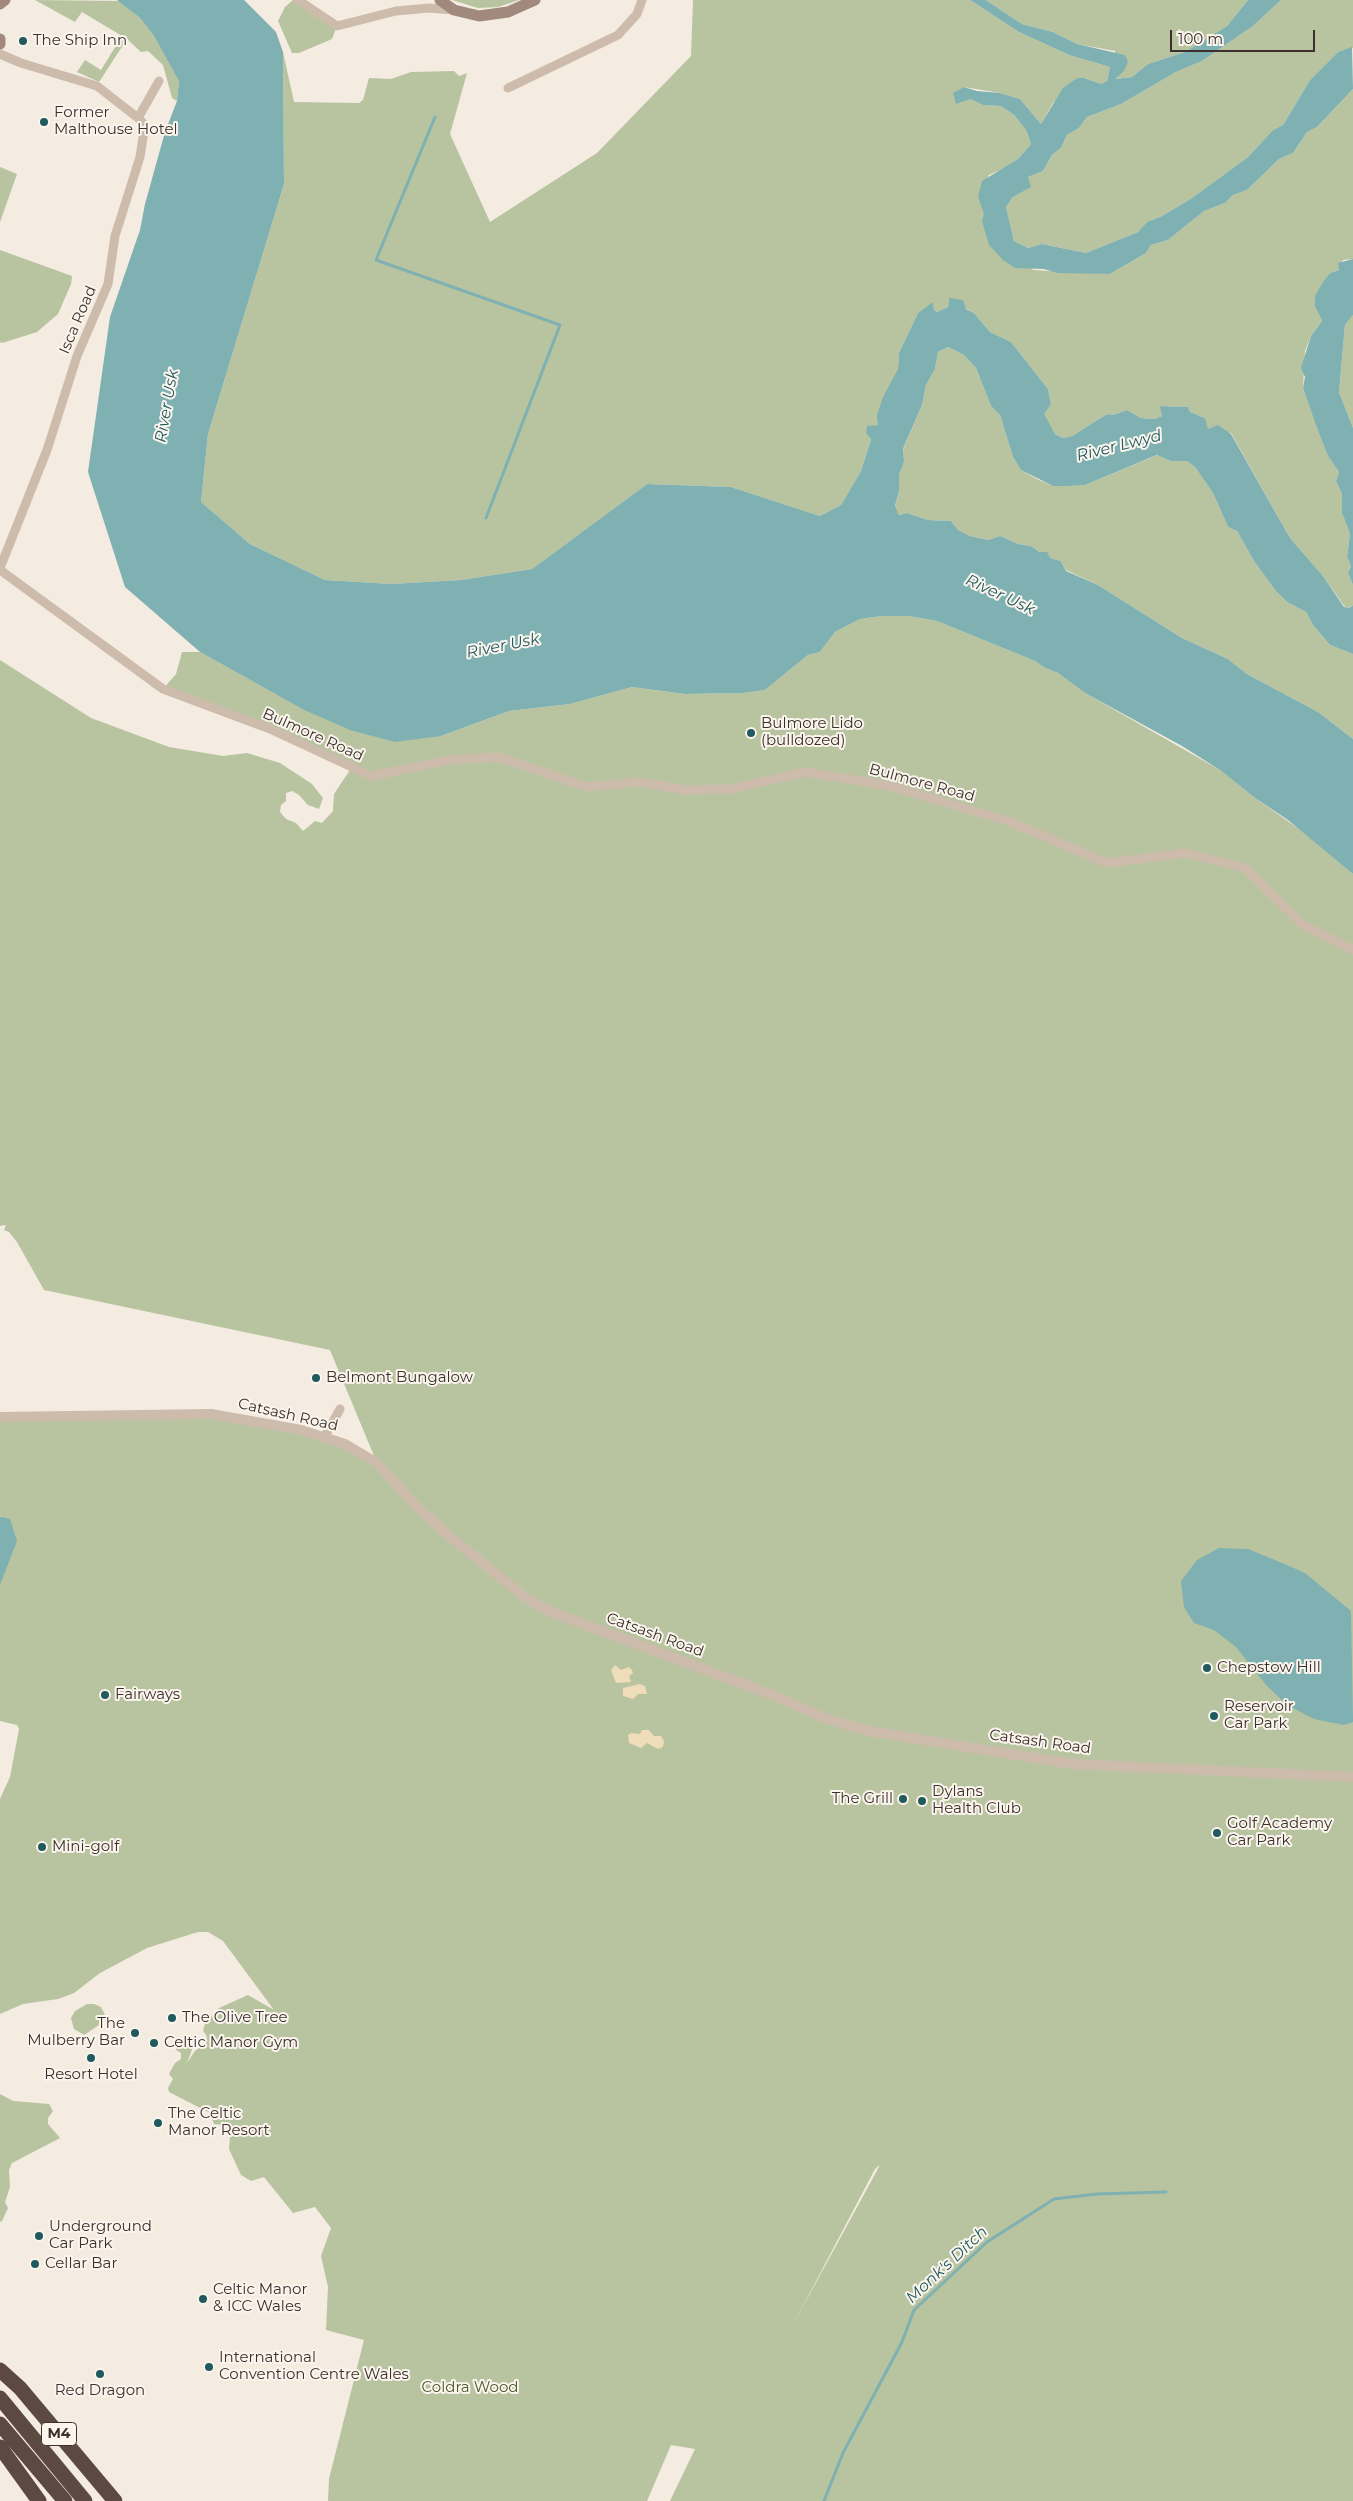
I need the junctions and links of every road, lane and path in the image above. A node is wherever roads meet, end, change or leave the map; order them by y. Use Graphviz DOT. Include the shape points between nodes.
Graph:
graph roads {
  1 [pos="5,0"];
  2 [pos="298,0"];
  3 [pos="440,0"];
  4 [pos="535,0"];
  5 [pos="642,0"];
  6 [pos="0,4"];
  7 [pos="454,10"];
  8 [pos="0,39"];
  9 [pos="0,44"];
  10 [pos="0,54"];
  11 [pos="159,81"];
  12 [pos="508,88"];
  13 [pos="138,118"];
  14 [pos="0,569"];
  15 [pos="1353,950"];
  16 [pos="340,1409"];
  17 [pos="0,1417"];
  18 [pos="325,1436"];
  19 [pos="1353,1776"];
  20 [pos="0,2370"];
  21 [pos="0,2398"];
  22 [pos="0,2424"];
  23 [pos="0,2447"];
  24 [pos="0,2458"];
  25 [pos="33,2501"];
  26 [pos="39,2501"];
  27 [pos="65,2501"];
  28 [pos="85,2501"];
  29 [pos="115,2501"];
  1 -- 6 [label="main road"];
  2 -- 7 [label="street" via="337,26 396,10"];
  3 -- 7 [label="main road"];
  4 -- 7 [label="main road" via="508,12 479,16"];
  5 -- 12 [label="street" via="637,14 618,34"];
  8 -- 9 [label="main road"];
  10 -- 13 [label="street" via="96,86"];
  11 -- 13 [label="street"];
  13 -- 14 [label="street, Isca Road" via="142,124 143,142 117,229 108,284 77,356 47,450"];
  14 -- 15 [label="street, Bulmore Road" via="163,690 270,729 370,776 450,760 499,757 587,787 640,782 685,790 731,789 805,772 886,785 1008,821 1107,863 1185,853 1244,868 1303,925"];
  16 -- 18 [label="street"];
  17 -- 18 [label="street, Catsash Road" via="211,1414"];
  18 -- 19 [label="street, Catsash Road" via="377,1464 446,1534 526,1598 550,1612 778,1696 824,1718 868,1731 1072,1764"];
  20 -- 29 [label="highway, M4" via="20,2388"];
  21 -- 28 [label="highway, M4"];
  22 -- 27 [label="highway, M4"];
  23 -- 26 [label="highway"];
  24 -- 25 [label="highway"];
}
